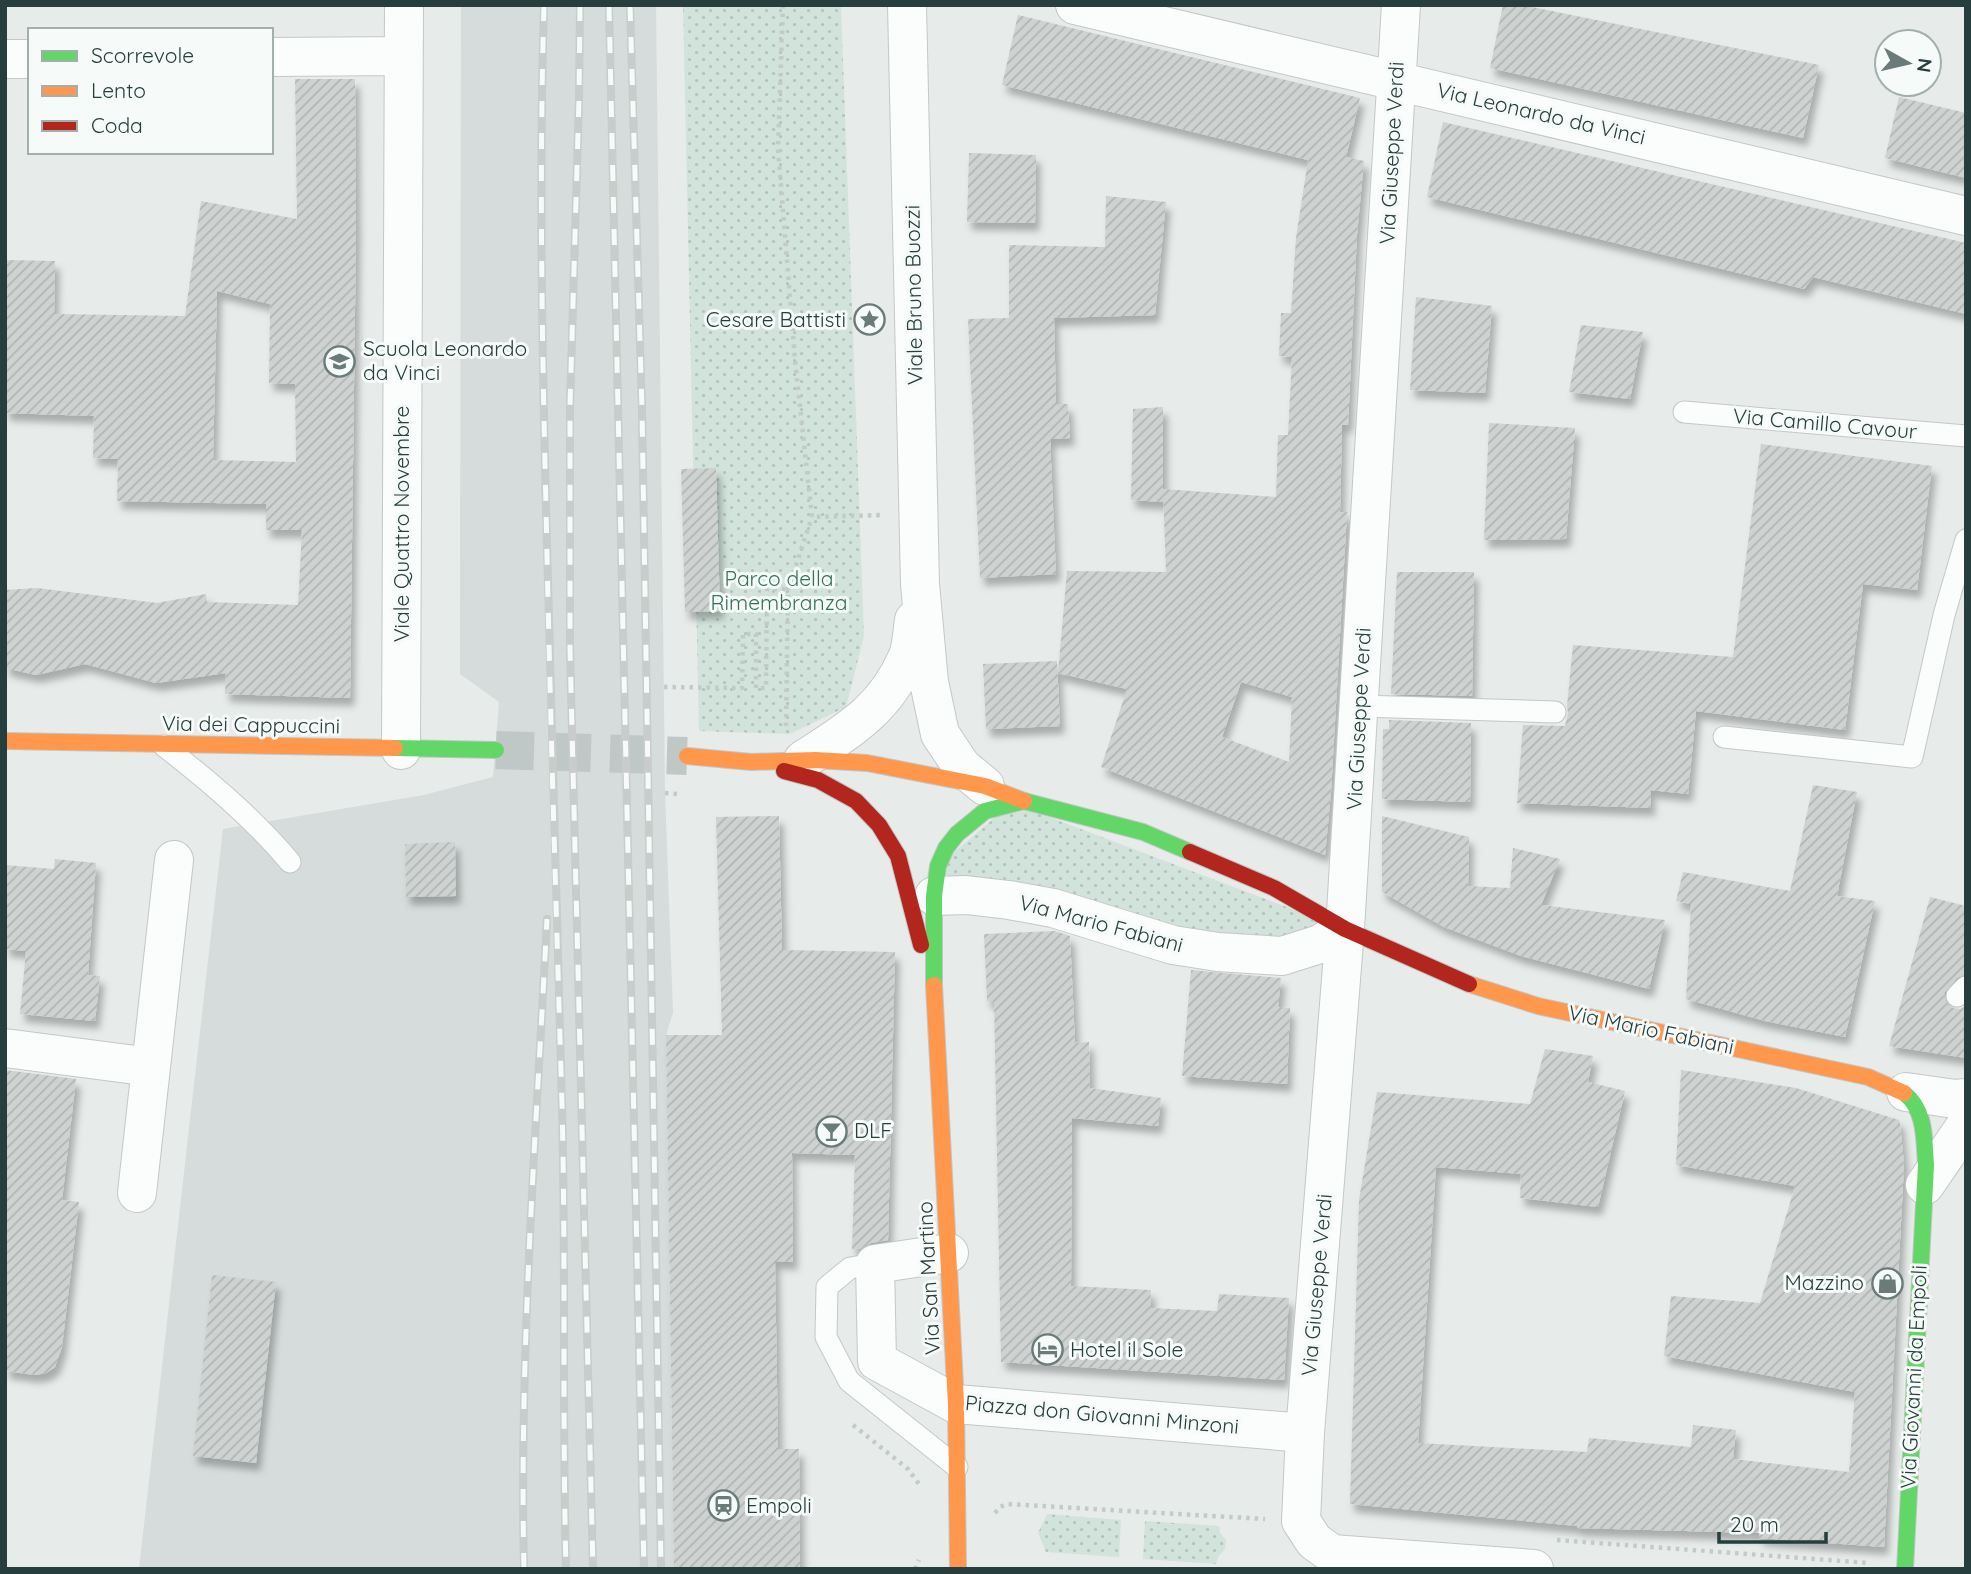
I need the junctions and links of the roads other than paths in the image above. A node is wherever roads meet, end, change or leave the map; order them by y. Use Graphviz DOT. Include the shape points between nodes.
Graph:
graph roads {
  1 [pos="404,5"];
  2 [pos="907,5"];
  3 [pos="1075,5"];
  4 [pos="1401,5"];
  5 [pos="403,56"];
  6 [pos="273,57"];
  7 [pos="5,59"];
  8 [pos="28,59"];
  9 [pos="1396,79"];
  10 [pos="1966,216"];
  11 [pos="1684,412"];
  12 [pos="1966,436"];
  13 [pos="1966,540"];
  14 [pos="920,584"];
  15 [pos="1360,706"];
  16 [pos="1555,712"];
  17 [pos="1724,737"];
  18 [pos="5,741"];
  19 [pos="162,744"];
  20 [pos="401,750"];
  21 [pos="496,750"];
  22 [pos="687,756"];
  23 [pos="803,760"];
  24 [pos="751,762"];
  25 [pos="985,786"];
  26 [pos="1024,801"];
  27 [pos="174,860"];
  28 [pos="290,862"];
  29 [pos="934,896"];
  30 [pos="1345,929"];
  31 [pos="934,985"];
  32 [pos="5,1048"];
  33 [pos="151,1067"];
  34 [pos="1906,1092"];
  35 [pos="1966,1098"];
  36 [pos="1966,1125"];
  37 [pos="1926,1185"];
  38 [pos="137,1193"];
  39 [pos="949,1253"];
  40 [pos="875,1264"];
  41 [pos="956,1404"];
  42 [pos="1305,1433"];
  43 [pos="957,1467"];
  44 [pos="1541,1554"];
  45 [pos="1321,1561"];
  46 [pos="1905,1567"];
  47 [pos="958,1569"];
  1 -- 5 [label="street, Viale Quattro Novembre"];
  2 -- 14 [label="street, Viale Bruno Buozzi"];
  3 -- 9 [label="street, Via Leonardo da Vinci"];
  4 -- 9 [label="street, Via Giuseppe Verdi"];
  5 -- 6 [label="street"];
  5 -- 20 [label="street, Viale Quattro Novembre"];
  7 -- 8 [label="street"];
  9 -- 10 [label="street, Via Leonardo da Vinci"];
  9 -- 15 [label="street, Via Giuseppe Verdi"];
  11 -- 12 [label="lane, Via Camillo Cavour"];
  13 -- 17 [label="lane" via="1912,757"];
  14 -- 23 [label="street, Viale Bruno Buozzi" via="908,657 877,707"];
  14 -- 25 [label="street, Viale Bruno Buozzi" via="929,682 940,734 962,767"];
  15 -- 16 [label="lane"];
  15 -- 30 [label="street, Via Giuseppe Verdi"];
  18 -- 19 [label="main road, Via dei Cappuccini"];
  19 -- 20 [label="main road, Via dei Cappuccini"];
  19 -- 28 [label="lane" via="267,834"];
  20 -- 21 [label="main road, Via dei Cappuccini"];
  22 -- 24 [label="main road"];
  23 -- 24 [label="main road"];
  23 -- 25 [label="main road" via="867,763"];
  24 -- 31 [label="main road" via="818,780 856,801 879,825 898,856"];
  25 -- 26 [label="main road"];
  26 -- 29 [label="main road" via="985,811 957,834 938,866"];
  26 -- 30 [label="main road, Via Mario Fabiani" via="1143,832 1274,888"];
  27 -- 33 [label="street"];
  29 -- 30 [label="street, Via Mario Fabiani" via="967,895 1053,908 1173,945 1218,952 1282,956 1320,944"];
  29 -- 31 [label="main road"];
  30 -- 34 [label="main road, Via Mario Fabiani" via="1472,985 1538,1006 1868,1077"];
  30 -- 42 [label="street, Via Giuseppe Verdi"];
  31 -- 39 [label="main road, Via San Martino"];
  32 -- 33 [label="street"];
  33 -- 38 [label="street"];
  34 -- 35 [label="street, Via Mario Fabiani"];
  34 -- 37 [label="main road, Via Giovanni da Empoli" via="1923,1119"];
  36 -- 37 [label="street"];
  37 -- 46 [label="main road, Via Giovanni da Empoli"];
  39 -- 40 [label="street"];
  39 -- 41 [label="main road, Via San Martino"];
  40 -- 41 [label="street, Piazza don Giovanni Minzoni" via="877,1361"];
  40 -- 43 [label="lane" via="850,1268 827,1287 826,1337 849,1381"];
  41 -- 42 [label="street, Piazza don Giovanni Minzoni"];
  41 -- 43 [label="main road, Via San Martino"];
  42 -- 45 [label="street" via="1301,1521"];
  43 -- 47 [label="main road, Via San Martino"];
  44 -- 45 [label="street"];
}
